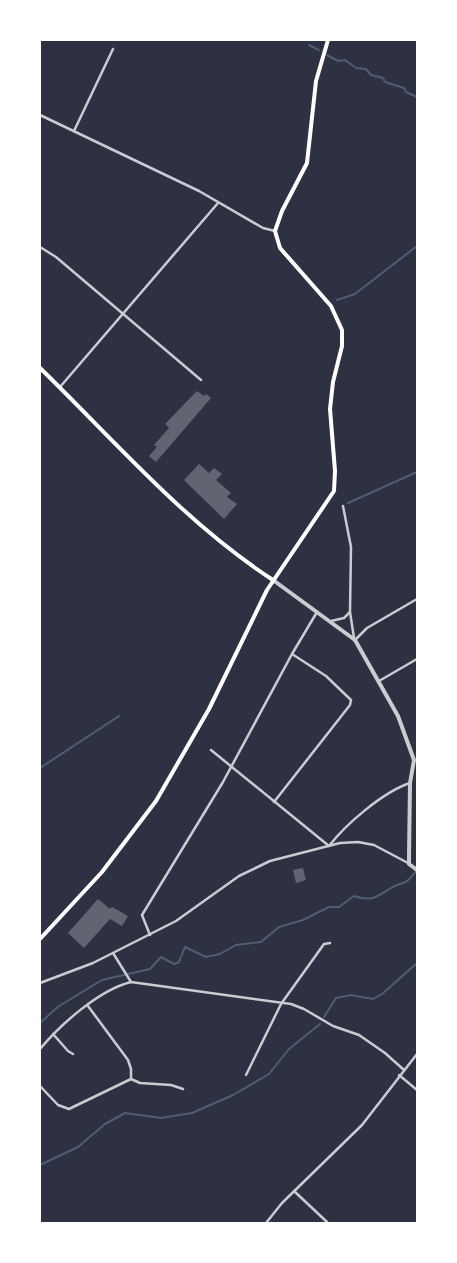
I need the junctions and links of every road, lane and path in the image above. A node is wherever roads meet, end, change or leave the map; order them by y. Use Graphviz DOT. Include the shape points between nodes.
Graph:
graph roads {
  1 [pos="328,40"];
  2 [pos="113,50"];
  3 [pos="40,115"];
  4 [pos="74,131"];
  5 [pos="218,203"];
  6 [pos="275,231"];
  7 [pos="40,247"];
  8 [pos="123,314"];
  9 [pos="40,368"];
  10 [pos="201,380"];
  11 [pos="60,387"];
  12 [pos="343,506"];
  13 [pos="273,580"];
  14 [pos="417,599"];
  15 [pos="318,611"];
  16 [pos="350,612"];
  17 [pos="331,621"];
  18 [pos="355,640"];
  19 [pos="292,654"];
  20 [pos="417,659"];
  21 [pos="380,681"];
  22 [pos="211,750"];
  23 [pos="232,767"];
  24 [pos="416,767"];
  25 [pos="410,783"];
  26 [pos="274,802"];
  27 [pos="336,837"];
  28 [pos="340,843"];
  29 [pos="329,846"];
  30 [pos="411,865"];
  31 [pos="417,870"];
  32 [pos="150,935"];
  33 [pos="40,939"];
  34 [pos="330,942"];
  35 [pos="113,953"];
  36 [pos="131,982"];
  37 [pos="40,983"];
  38 [pos="281,1004"];
  39 [pos="88,1006"];
  40 [pos="53,1034"];
  41 [pos="40,1049"];
  42 [pos="73,1054"];
  43 [pos="417,1054"];
  44 [pos="404,1070"];
  45 [pos="246,1075"];
  46 [pos="400,1075"];
  47 [pos="130,1079"];
  48 [pos="40,1086"];
  49 [pos="183,1089"];
  50 [pos="417,1090"];
  51 [pos="294,1191"];
  52 [pos="327,1222"];
  53 [pos="266,1223"];
  1 -- 6 [label="main road" via="316,81 307,163"];
  2 -- 4 [label="street"];
  3 -- 4 [label="street"];
  4 -- 5 [label="street"];
  5 -- 6 [label="street" via="263,228"];
  5 -- 8 [label="street"];
  6 -- 13 [label="main road" via="280,248 336,314 343,338 330,409 336,471 334,491"];
  7 -- 8 [label="street"];
  8 -- 10 [label="street"];
  8 -- 11 [label="street"];
  9 -- 11 [label="main road"];
  11 -- 13 [label="main road" via="189,514"];
  12 -- 16 [label="street" via="351,548"];
  13 -- 15 [label="street"];
  13 -- 33 [label="main road" via="188,749 156,801 102,872"];
  14 -- 18 [label="street" via="367,628"];
  15 -- 17 [label="street"];
  15 -- 19 [label="street"];
  16 -- 17 [label="street" via="344,618"];
  16 -- 18 [label="street"];
  17 -- 18 [label="street"];
  18 -- 21 [label="street"];
  19 -- 23 [label="street"];
  19 -- 26 [label="street" via="326,676 351,700 350,706"];
  20 -- 21 [label="street"];
  21 -- 24 [label="street" via="405,730"];
  22 -- 23 [label="street"];
  23 -- 26 [label="street"];
  23 -- 32 [label="street" via="142,915"];
  24 -- 25 [label="street"];
  25 -- 27 [label="street" via="398,788"];
  25 -- 30 [label="street"];
  26 -- 29 [label="street"];
  27 -- 28 [label="street"];
  27 -- 29 [label="street"];
  28 -- 29 [label="street"];
  28 -- 30 [label="street" via="366,842"];
  29 -- 32 [label="street" via="250,869 184,917"];
  30 -- 31 [label="street"];
  32 -- 35 [label="street"];
  34 -- 38 [label="street" via="324,944"];
  35 -- 36 [label="street"];
  35 -- 37 [label="street"];
  36 -- 38 [label="street"];
  36 -- 39 [label="street" via="118,986"];
  38 -- 44 [label="street" via="304,1009 333,1026 359,1034"];
  38 -- 45 [label="street"];
  39 -- 40 [label="street"];
  39 -- 47 [label="street" via="128,1060"];
  40 -- 41 [label="street"];
  40 -- 42 [label="street"];
  43 -- 44 [label="street"];
  44 -- 46 [label="street"];
  46 -- 50 [label="street"];
  46 -- 51 [label="street" via="362,1125"];
  47 -- 48 [label="street" via="69,1109 61,1108"];
  47 -- 49 [label="street"];
  51 -- 52 [label="street"];
  51 -- 53 [label="street"];
}
